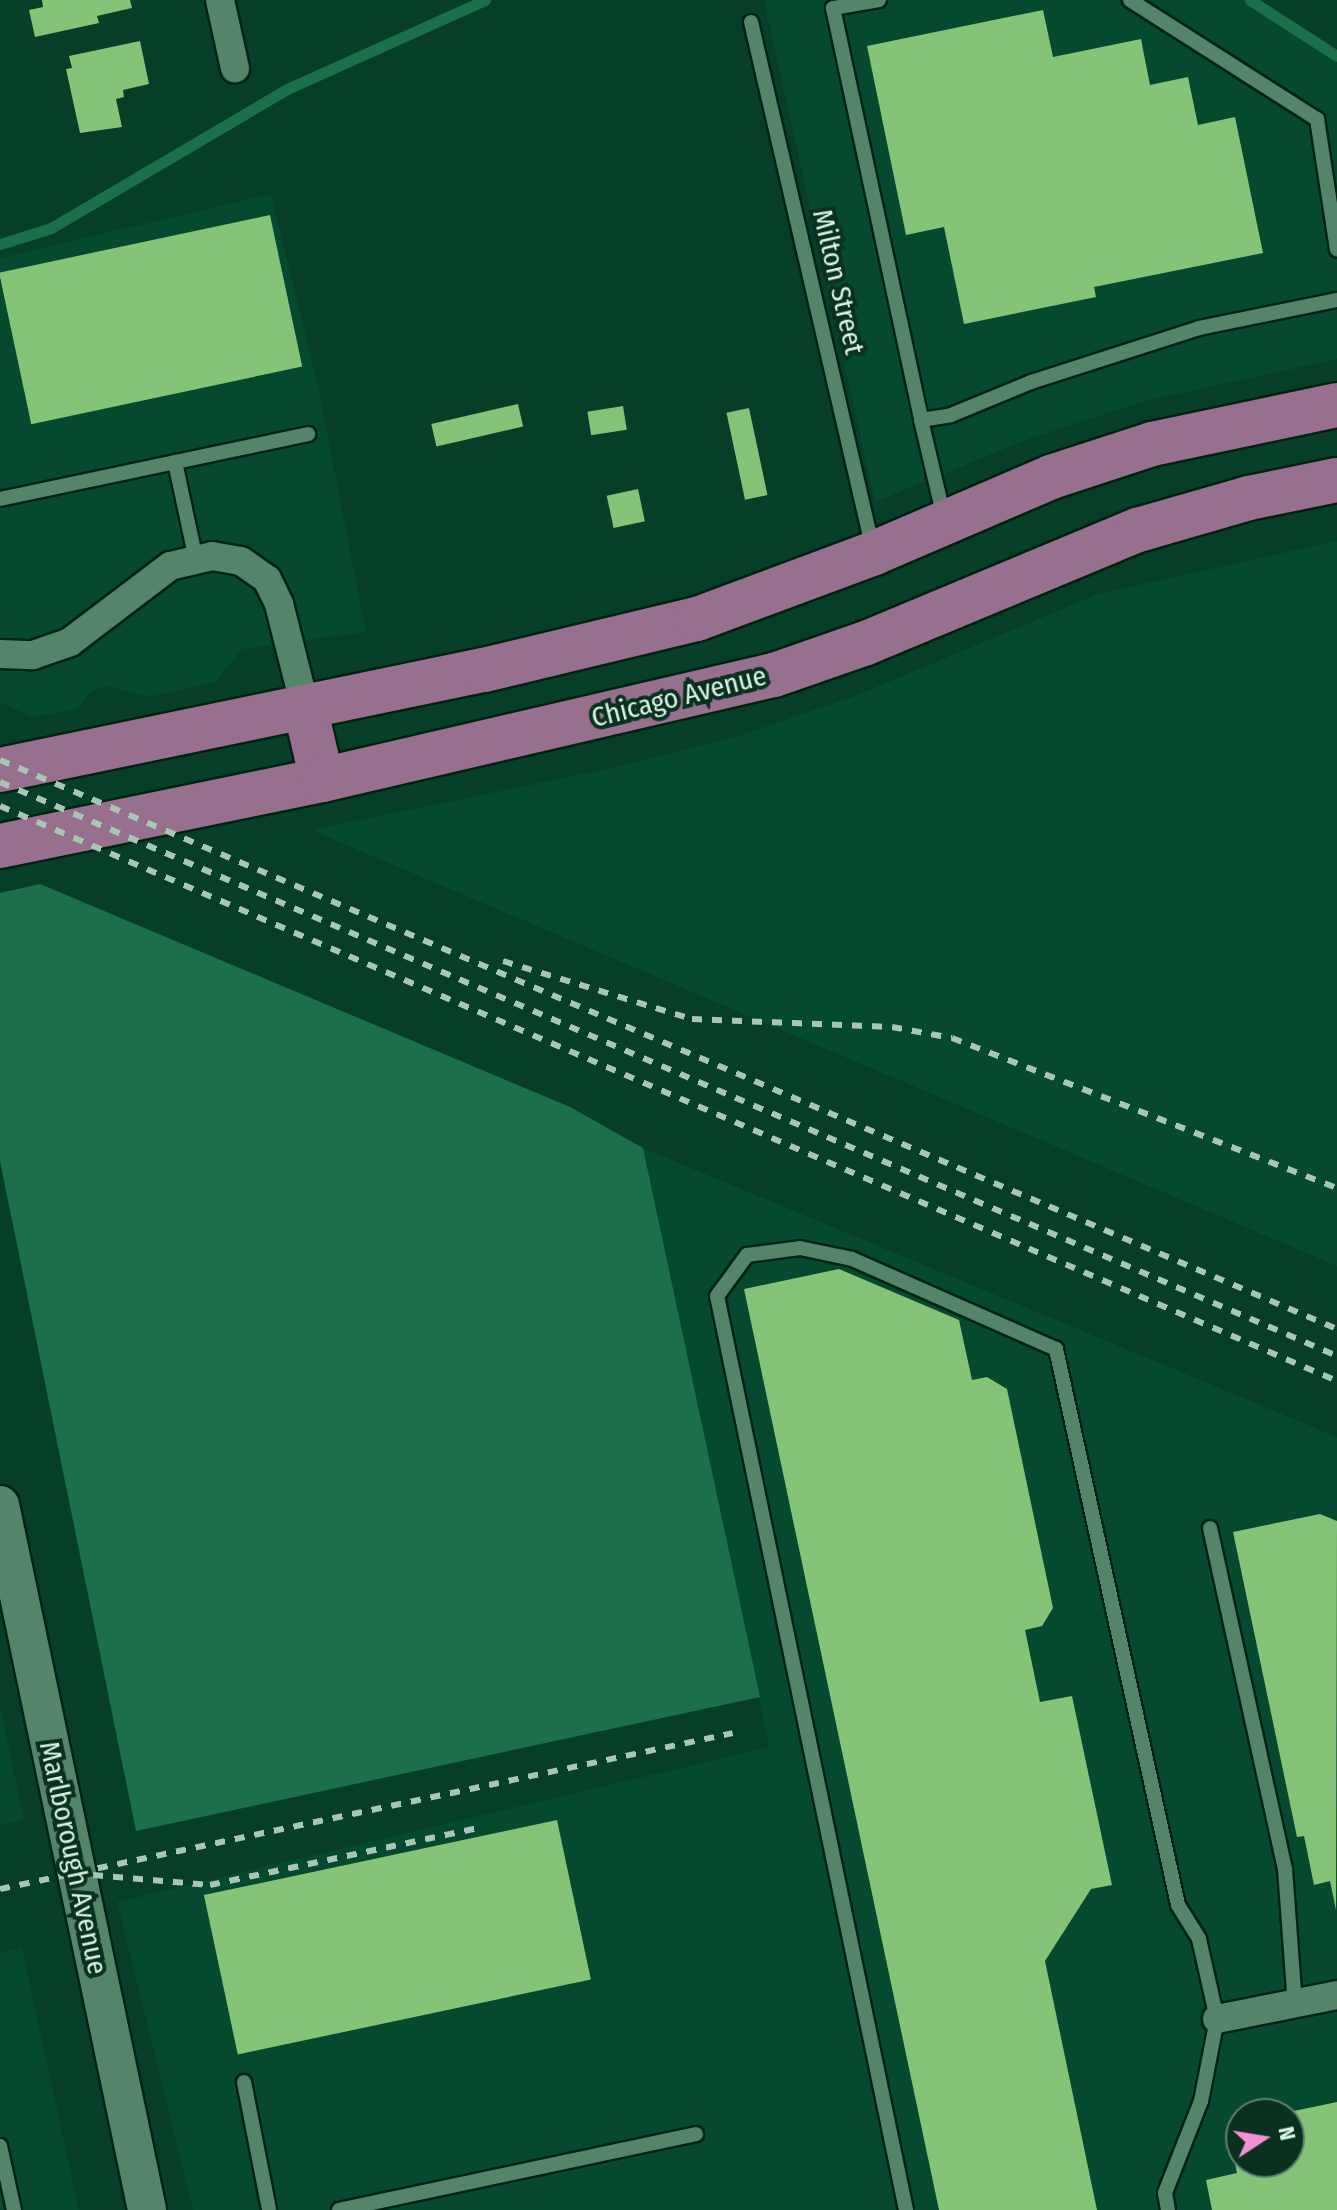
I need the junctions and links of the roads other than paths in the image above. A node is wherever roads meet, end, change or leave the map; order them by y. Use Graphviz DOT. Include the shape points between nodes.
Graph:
graph roads {
  1 [pos="220,0"];
  2 [pos="879,0"];
  3 [pos="1130,0"];
  4 [pos="751,22"];
  5 [pos="235,68"];
  6 [pos="1337,249"];
  7 [pos="1337,300"];
  8 [pos="1337,405"];
  9 [pos="921,420"];
  10 [pos="308,434"];
  11 [pos="175,462"];
  12 [pos="1337,480"];
  13 [pos="0,499"];
  14 [pos="945,521"];
  15 [pos="874,553"];
  16 [pos="196,560"];
  17 [pos="0,654"];
  18 [pos="305,707"];
  19 [pos="0,770"];
  20 [pos="322,780"];
  21 [pos="0,846"];
  22 [pos="0,1505"];
  23 [pos="1210,1528"];
  24 [pos="1337,1995"];
  25 [pos="1295,2004"];
  26 [pos="1217,2019"];
  27 [pos="244,2082"];
  28 [pos="696,2134"];
  29 [pos="0,2146"];
  30 [pos="14,2210"];
  31 [pos="147,2210"];
  32 [pos="269,2210"];
  33 [pos="339,2210"];
  34 [pos="906,2210"];
  35 [pos="1168,2210"];
  1 -- 5 [label="street"];
  2 -- 9 [label="lane" via="833,8"];
  3 -- 6 [label="lane" via="1317,119"];
  4 -- 15 [label="lane, Milton Street"];
  7 -- 9 [label="lane" via="1199,328 1031,382 951,415"];
  8 -- 14 [label="main road" via="1152,444 1051,477"];
  9 -- 14 [label="lane"];
  10 -- 11 [label="lane"];
  11 -- 13 [label="lane"];
  11 -- 16 [label="lane"];
  12 -- 20 [label="main road, Chicago Avenue" via="1138,530 866,643 774,675"];
  14 -- 15 [label="main road"];
  15 -- 18 [label="main road" via="697,619"];
  16 -- 17 [label="street" via="170,566 70,642 33,655"];
  16 -- 18 [label="street" via="212,556 241,561 267,579 279,604"];
  18 -- 19 [label="main road"];
  18 -- 20 [label="main road"];
  20 -- 21 [label="main road, Chicago Avenue"];
  22 -- 31 [label="street, Marlborough Avenue"];
  23 -- 25 [label="lane" via="1285,1869"];
  24 -- 25 [label="street"];
  25 -- 26 [label="street"];
  26 -- 34 [label="lane" via="1199,1939 1178,1905 1056,1349 852,1259 800,1248 747,1255 717,1296"];
  26 -- 35 [label="lane" via="1201,2101 1165,2193"];
  27 -- 32 [label="lane"];
  28 -- 33 [label="lane"];
  29 -- 30 [label="lane"];
}
